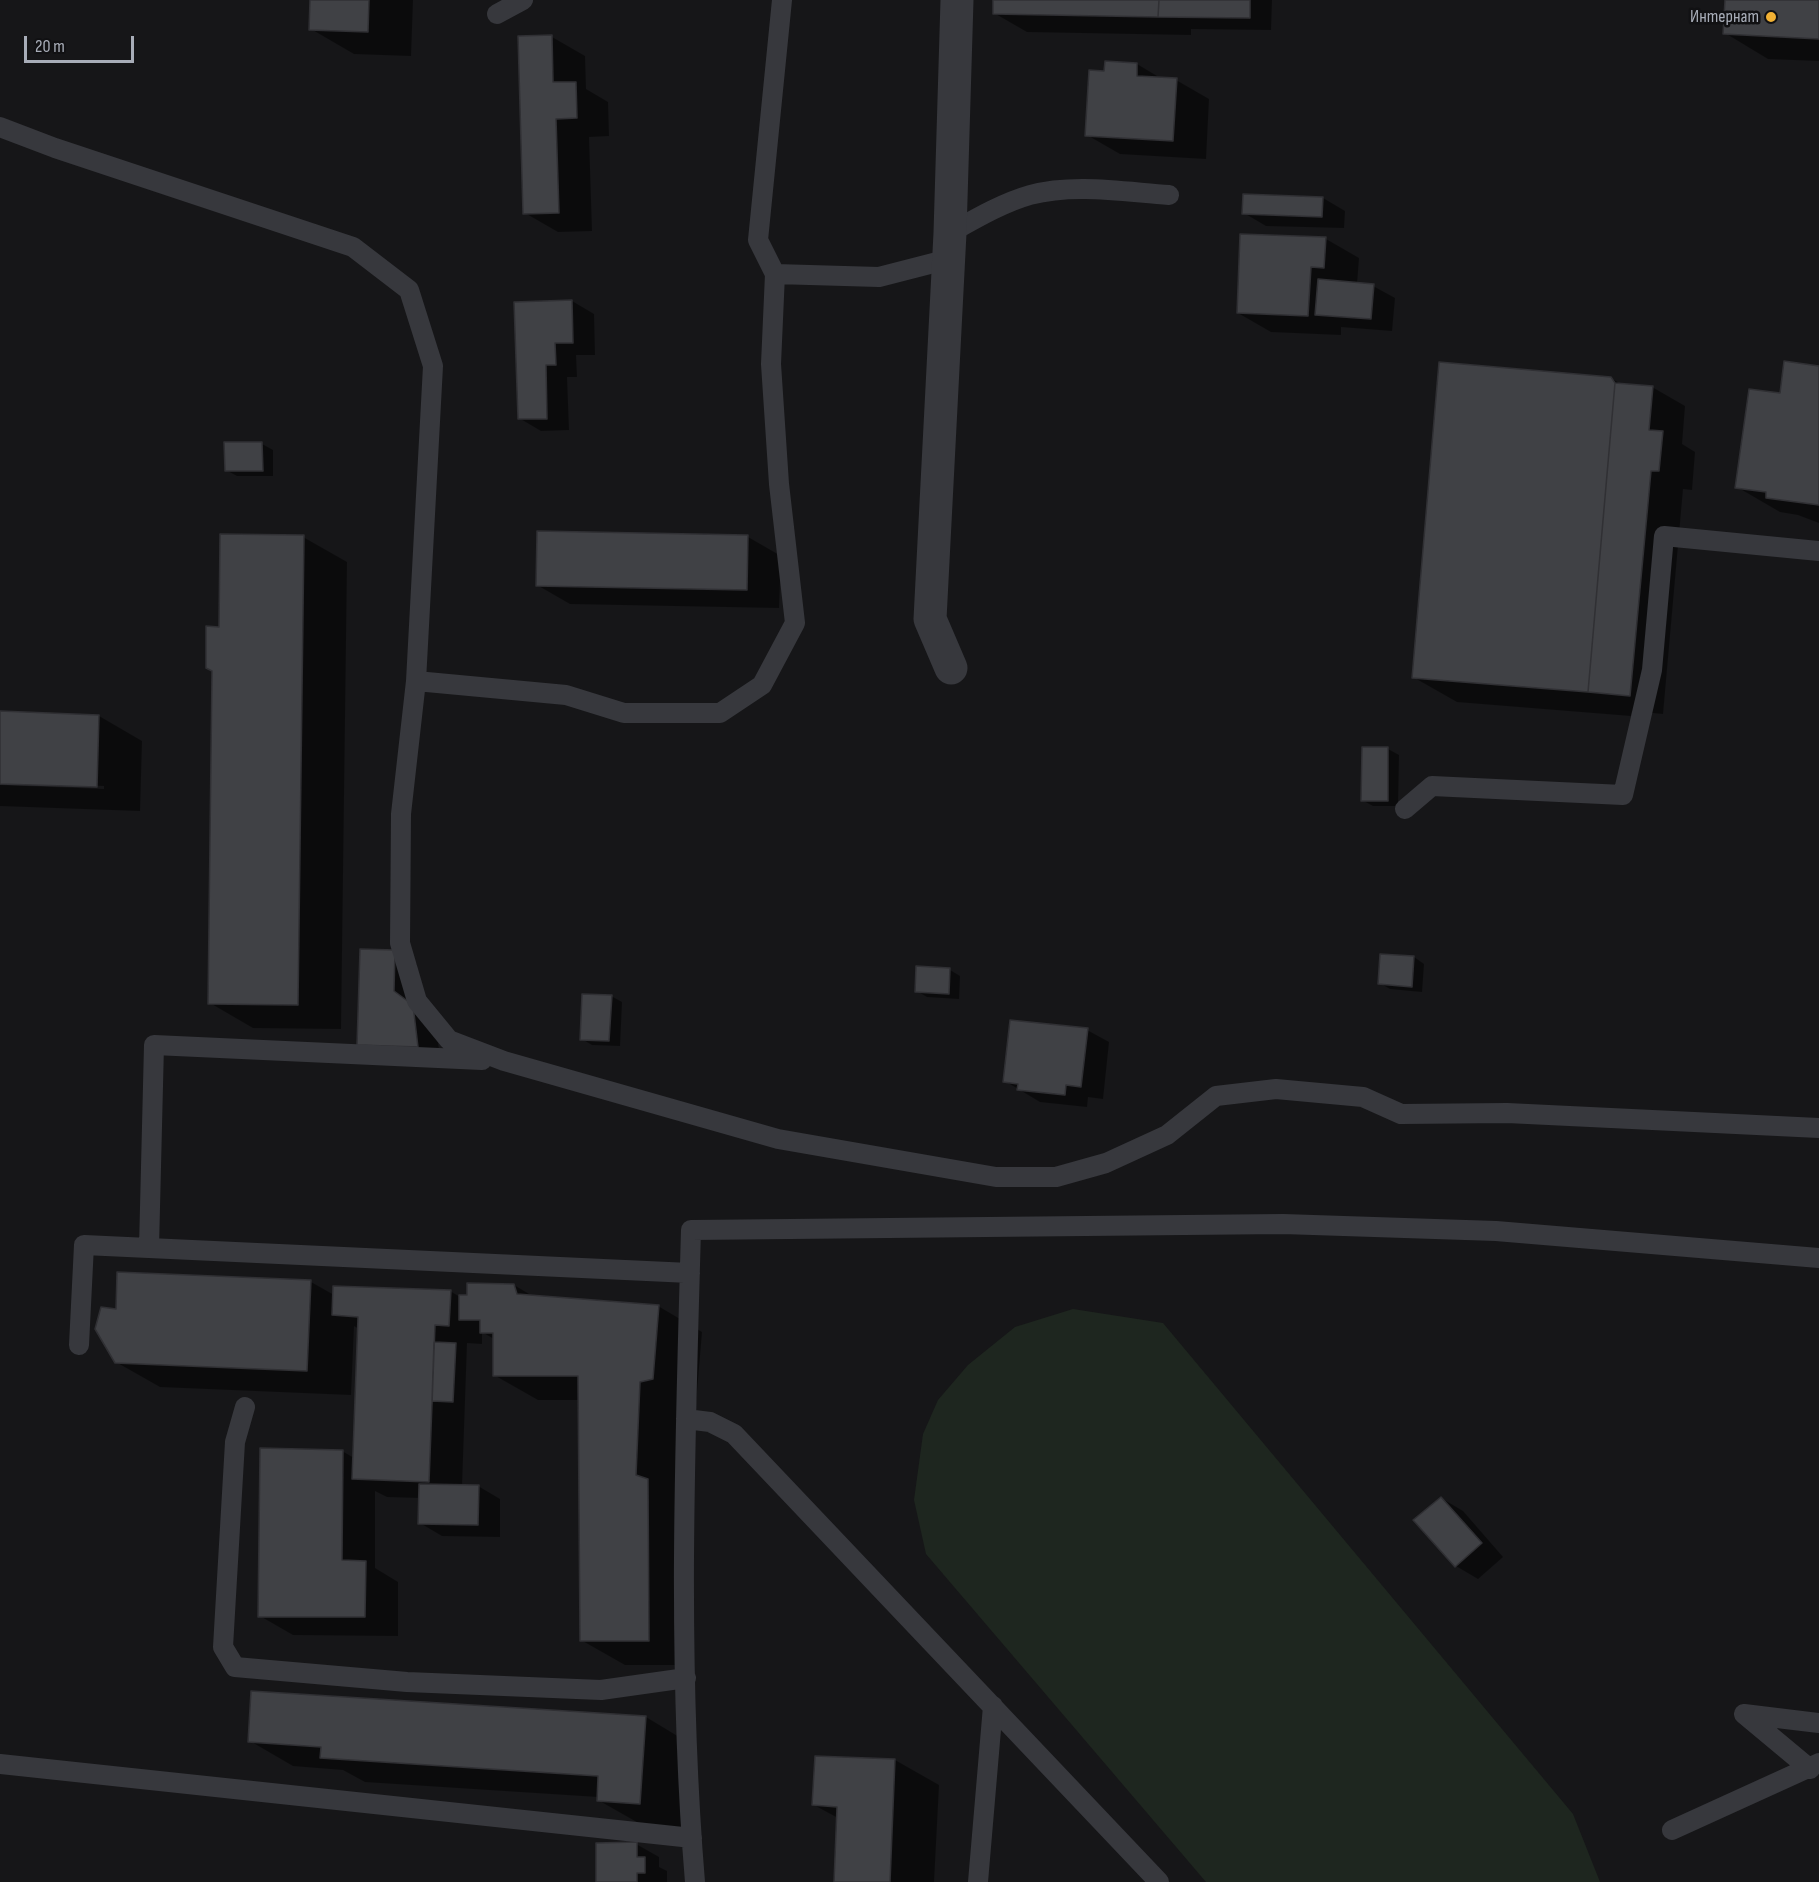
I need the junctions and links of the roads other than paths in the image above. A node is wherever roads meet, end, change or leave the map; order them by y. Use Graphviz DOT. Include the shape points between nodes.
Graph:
graph roads {
  1 [pos="523,0"];
  2 [pos="782,0"];
  3 [pos="957,0"];
  4 [pos="497,14"];
  5 [pos="0,127"];
  6 [pos="1169,195"];
  7 [pos="949,246"];
  8 [pos="775,274"];
  9 [pos="1819,551"];
  10 [pos="951,668"];
  11 [pos="416,681"];
  12 [pos="1405,809"];
  13 [pos="504,1061"];
  14 [pos="1819,1128"];
  15 [pos="149,1248"];
  16 [pos="1819,1258"];
  17 [pos="690,1273"];
  18 [pos="79,1344"];
  19 [pos="245,1407"];
  20 [pos="686,1419"];
  21 [pos="686,1678"];
  22 [pos="993,1706"];
  23 [pos="1819,1723"];
  24 [pos="0,1764"];
  25 [pos="1814,1766"];
  26 [pos="1672,1830"];
  27 [pos="692,1838"];
  28 [pos="695,1882"];
  29 [pos="978,1882"];
  30 [pos="1159,1882"];
  1 -- 4 [label="lane"];
  2 -- 8 [label="lane" via="758,240"];
  3 -- 7 [label="street"];
  5 -- 11 [label="lane" via="353,247 409,290 433,366"];
  6 -- 7 [label="lane" via="1075,189 1031,195 982,215"];
  7 -- 8 [label="lane" via="879,277"];
  7 -- 10 [label="street" via="930,619"];
  8 -- 11 [label="lane" via="771,364 779,484 795,623 762,685 720,713 624,713 566,694"];
  9 -- 12 [label="lane" via="1664,536 1652,670 1623,795 1432,786"];
  11 -- 13 [label="lane" via="401,814 400,943 417,1001 449,1040"];
  13 -- 14 [label="lane" via="778,1139 996,1177 1056,1177 1106,1163 1167,1135 1216,1096 1276,1089 1363,1097 1401,1114 1508,1113"];
  13 -- 15 [label="lane" via="154,1045"];
  15 -- 17 [label="lane"];
  15 -- 18 [label="lane" via="84,1245"];
  16 -- 17 [label="lane" via="1496,1231 1283,1224 691,1230"];
  17 -- 20 [label="lane"];
  19 -- 21 [label="lane" via="235,1442 224,1647 235,1667 407,1682 602,1690"];
  20 -- 21 [label="lane"];
  20 -- 22 [label="lane" via="710,1422 734,1434"];
  21 -- 27 [label="lane"];
  22 -- 29 [label="lane"];
  22 -- 30 [label="lane"];
  23 -- 25 [label="lane" via="1744,1714"];
  24 -- 27 [label="lane"];
  25 -- 26 [label="lane"];
  27 -- 28 [label="lane"];
}
